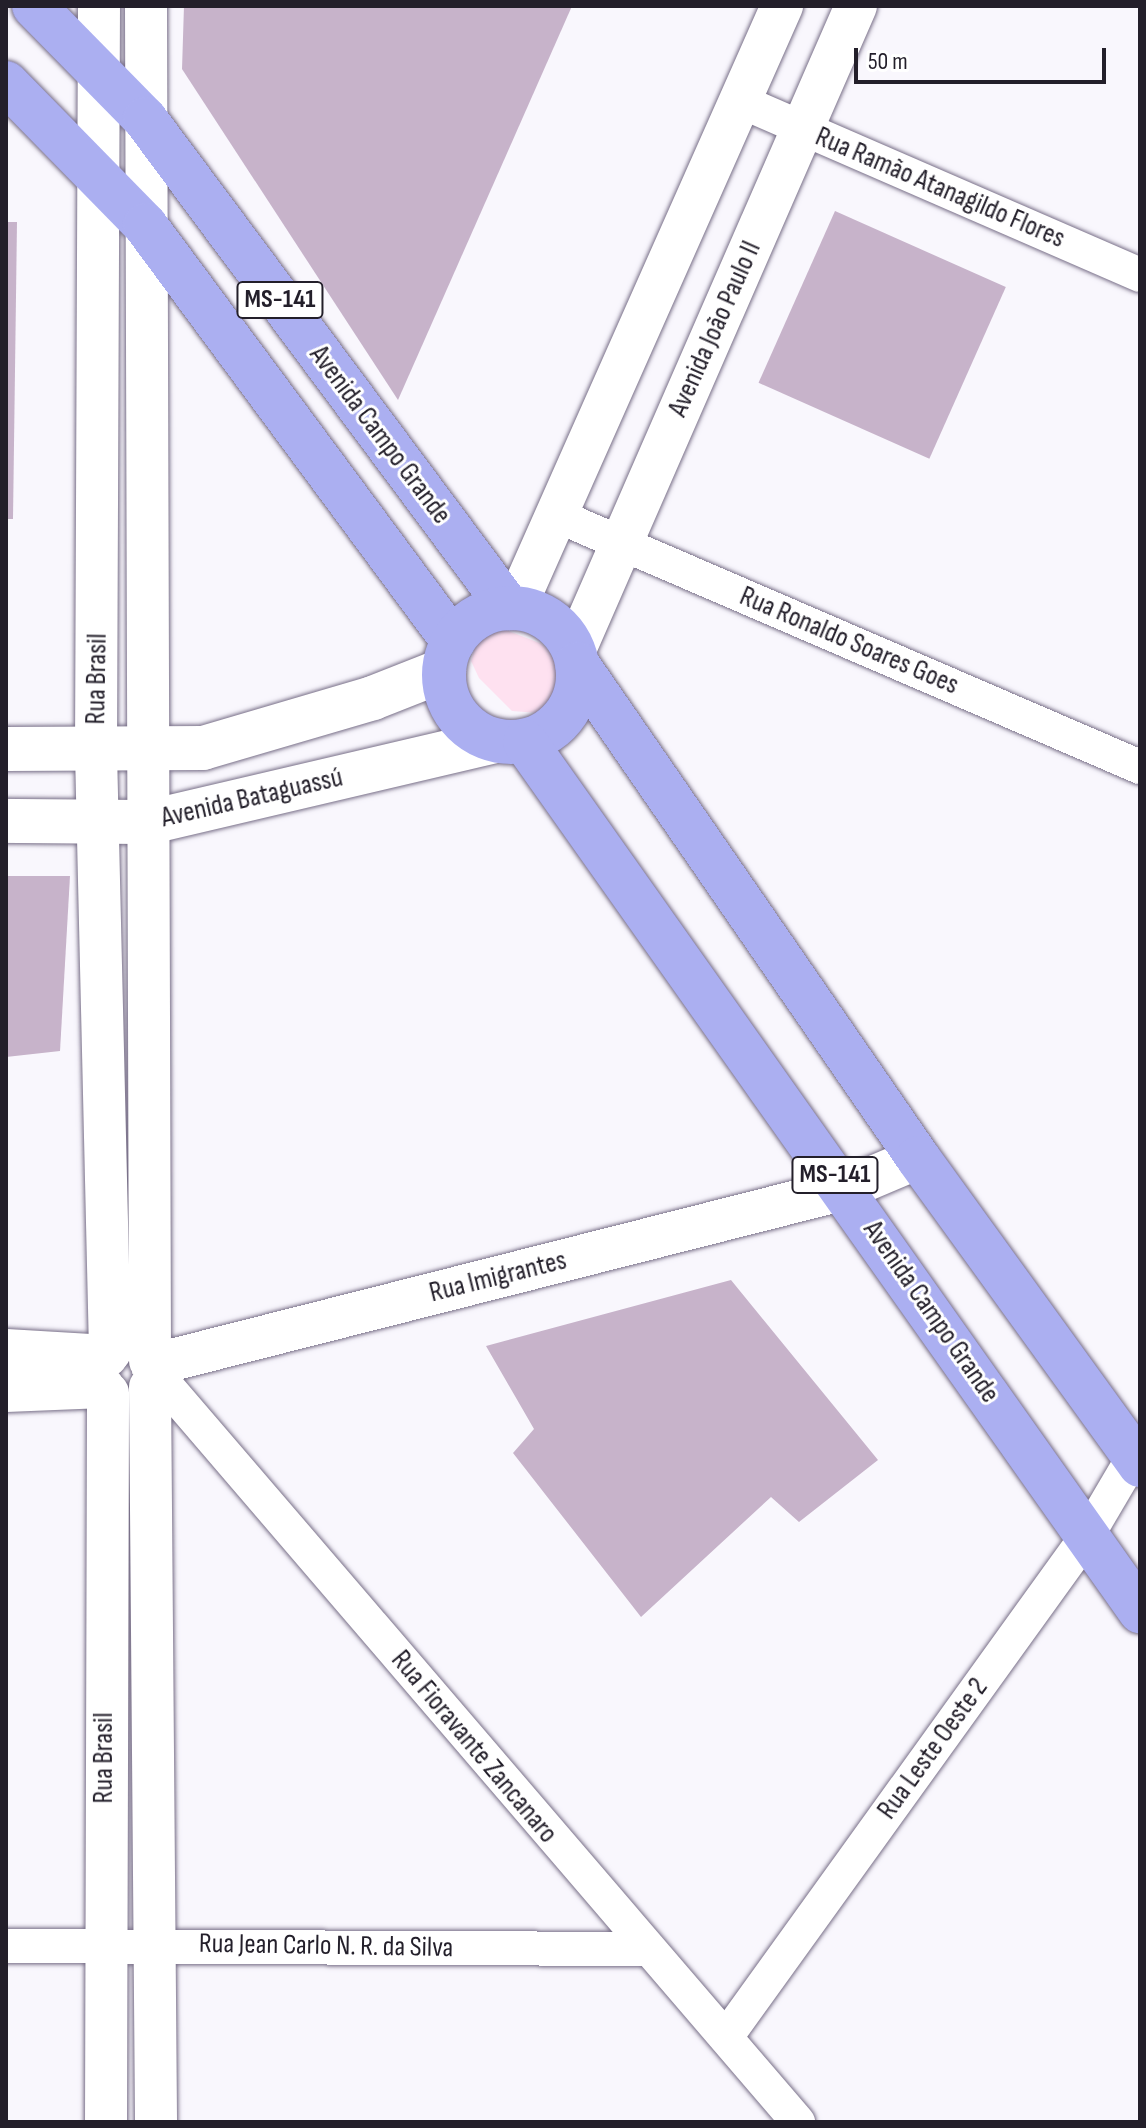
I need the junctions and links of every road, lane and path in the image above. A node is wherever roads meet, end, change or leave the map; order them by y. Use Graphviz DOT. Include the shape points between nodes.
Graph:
graph roads {
  1 [pos="34,6"];
  2 [pos="99,6"];
  3 [pos="146,6"];
  4 [pos="782,6"];
  5 [pos="856,6"];
  6 [pos="100,75"];
  7 [pos="6,83"];
  8 [pos="740,101"];
  9 [pos="145,119"];
  10 [pos="802,128"];
  11 [pos="101,183"];
  12 [pos="145,225"];
  13 [pos="1140,275"];
  14 [pos="558,516"];
  15 [pos="621,543"];
  16 [pos="512,608"];
  17 [pos="449,655"];
  18 [pos="576,658"];
  19 [pos="510,741"];
  20 [pos="6,749"];
  21 [pos="96,752"];
  22 [pos="148,752"];
  23 [pos="1140,767"];
  24 [pos="6,821"];
  25 [pos="150,822"];
  26 [pos="97,824"];
  27 [pos="918,1158"];
  28 [pos="845,1189"];
  29 [pos="6,1350"];
  30 [pos="129,1371"];
  31 [pos="6,1391"];
  32 [pos="1138,1456"];
  33 [pos="1087,1536"];
  34 [pos="1140,1611"];
  35 [pos="153,1944"];
  36 [pos="6,1946"];
  37 [pos="103,1946"];
  38 [pos="646,1949"];
  39 [pos="726,2037"];
  40 [pos="771,2107"];
  41 [pos="106,2122"];
  42 [pos="156,2122"];
  43 [pos="798,2122"];
  1 -- 6 [label="main road, Avenida Campo Grande / MS-141"];
  2 -- 6 [label="street, Rua Brasil"];
  3 -- 9 [label="street, Rua Brasil"];
  4 -- 8 [label="street"];
  5 -- 10 [label="street, Avenida João Paulo II"];
  6 -- 9 [label="main road, Avenida Campo Grande / MS-141"];
  6 -- 11 [label="street, Rua Brasil"];
  7 -- 11 [label="main road, MS-141"];
  8 -- 10 [label="street, Rua Ramão Atanagildo Flores"];
  8 -- 14 [label="street"];
  9 -- 12 [label="street, Rua Brasil"];
  9 -- 16 [label="main road, Avenida Campo Grande / MS-141"];
  10 -- 13 [label="street, Rua Ramão Atanagildo Flores"];
  10 -- 15 [label="street, Avenida João Paulo II"];
  11 -- 12 [label="main road, MS-141"];
  11 -- 21 [label="street, Rua Brasil"];
  12 -- 17 [label="main road, MS-141"];
  12 -- 22 [label="street, Rua Brasil"];
  14 -- 15 [label="street, Rua Ronaldo Soares Goes"];
  14 -- 16 [label="street"];
  15 -- 18 [label="street, Avenida João Paulo II"];
  15 -- 23 [label="street, Rua Ronaldo Soares Goes"];
  16 -- 17 [label="main road" via="477,617"];
  16 -- 18 [label="main road" via="561,630"];
  17 -- 19 [label="main road" via="449,701 466,726"];
  17 -- 22 [label="main road" via="373,698 203,748"];
  18 -- 19 [label="main road" via="577,690 567,713 549,731"];
  18 -- 27 [label="main road, MS-141"];
  19 -- 25 [label="main road, Avenida Bataguassú"];
  19 -- 28 [label="main road, Avenida Campo Grande / MS-141"];
  20 -- 21 [label="main road"];
  21 -- 22 [label="main road"];
  21 -- 26 [label="street, Rua Brasil"];
  22 -- 25 [label="street, Rua Brasil"];
  24 -- 26 [label="main road, Avenida Bataguassú"];
  25 -- 26 [label="main road, Avenida Bataguassú"];
  25 -- 30 [label="street, Rua Brasil"];
  26 -- 30 [label="street, Rua Brasil"];
  27 -- 28 [label="street, Rua Imigrantes"];
  27 -- 32 [label="main road, MS-141"];
  28 -- 30 [label="street, Rua Imigrantes"];
  28 -- 33 [label="main road, Avenida Campo Grande / MS-141"];
  29 -- 30 [label="street, Rua Imigrantes"];
  30 -- 31 [label="street, Rua Imigrantes"];
  30 -- 35 [label="street"];
  30 -- 37 [label="street, Rua Brasil"];
  30 -- 38 [label="street, Rua Fioravante Zancanaro"];
  32 -- 33 [label="street, Rua Leste Oeste 2"];
  33 -- 34 [label="main road, Avenida Campo Grande / MS-141"];
  33 -- 39 [label="street, Rua Leste Oeste 2"];
  35 -- 37 [label="street, Rua Jean Carlo N. R. da Silva"];
  35 -- 38 [label="street, Rua Jean Carlo N. R. da Silva"];
  35 -- 42 [label="street"];
  36 -- 37 [label="street, Rua Jean Carlo N. R. da Silva"];
  37 -- 41 [label="street, Rua Brasil"];
  38 -- 39 [label="street, Rua Fioravante Zancanaro"];
  39 -- 40 [label="street, Rua Fioravante Zancanaro"];
  40 -- 43 [label="street, Rua Fioravante Zancanaro"];
}
